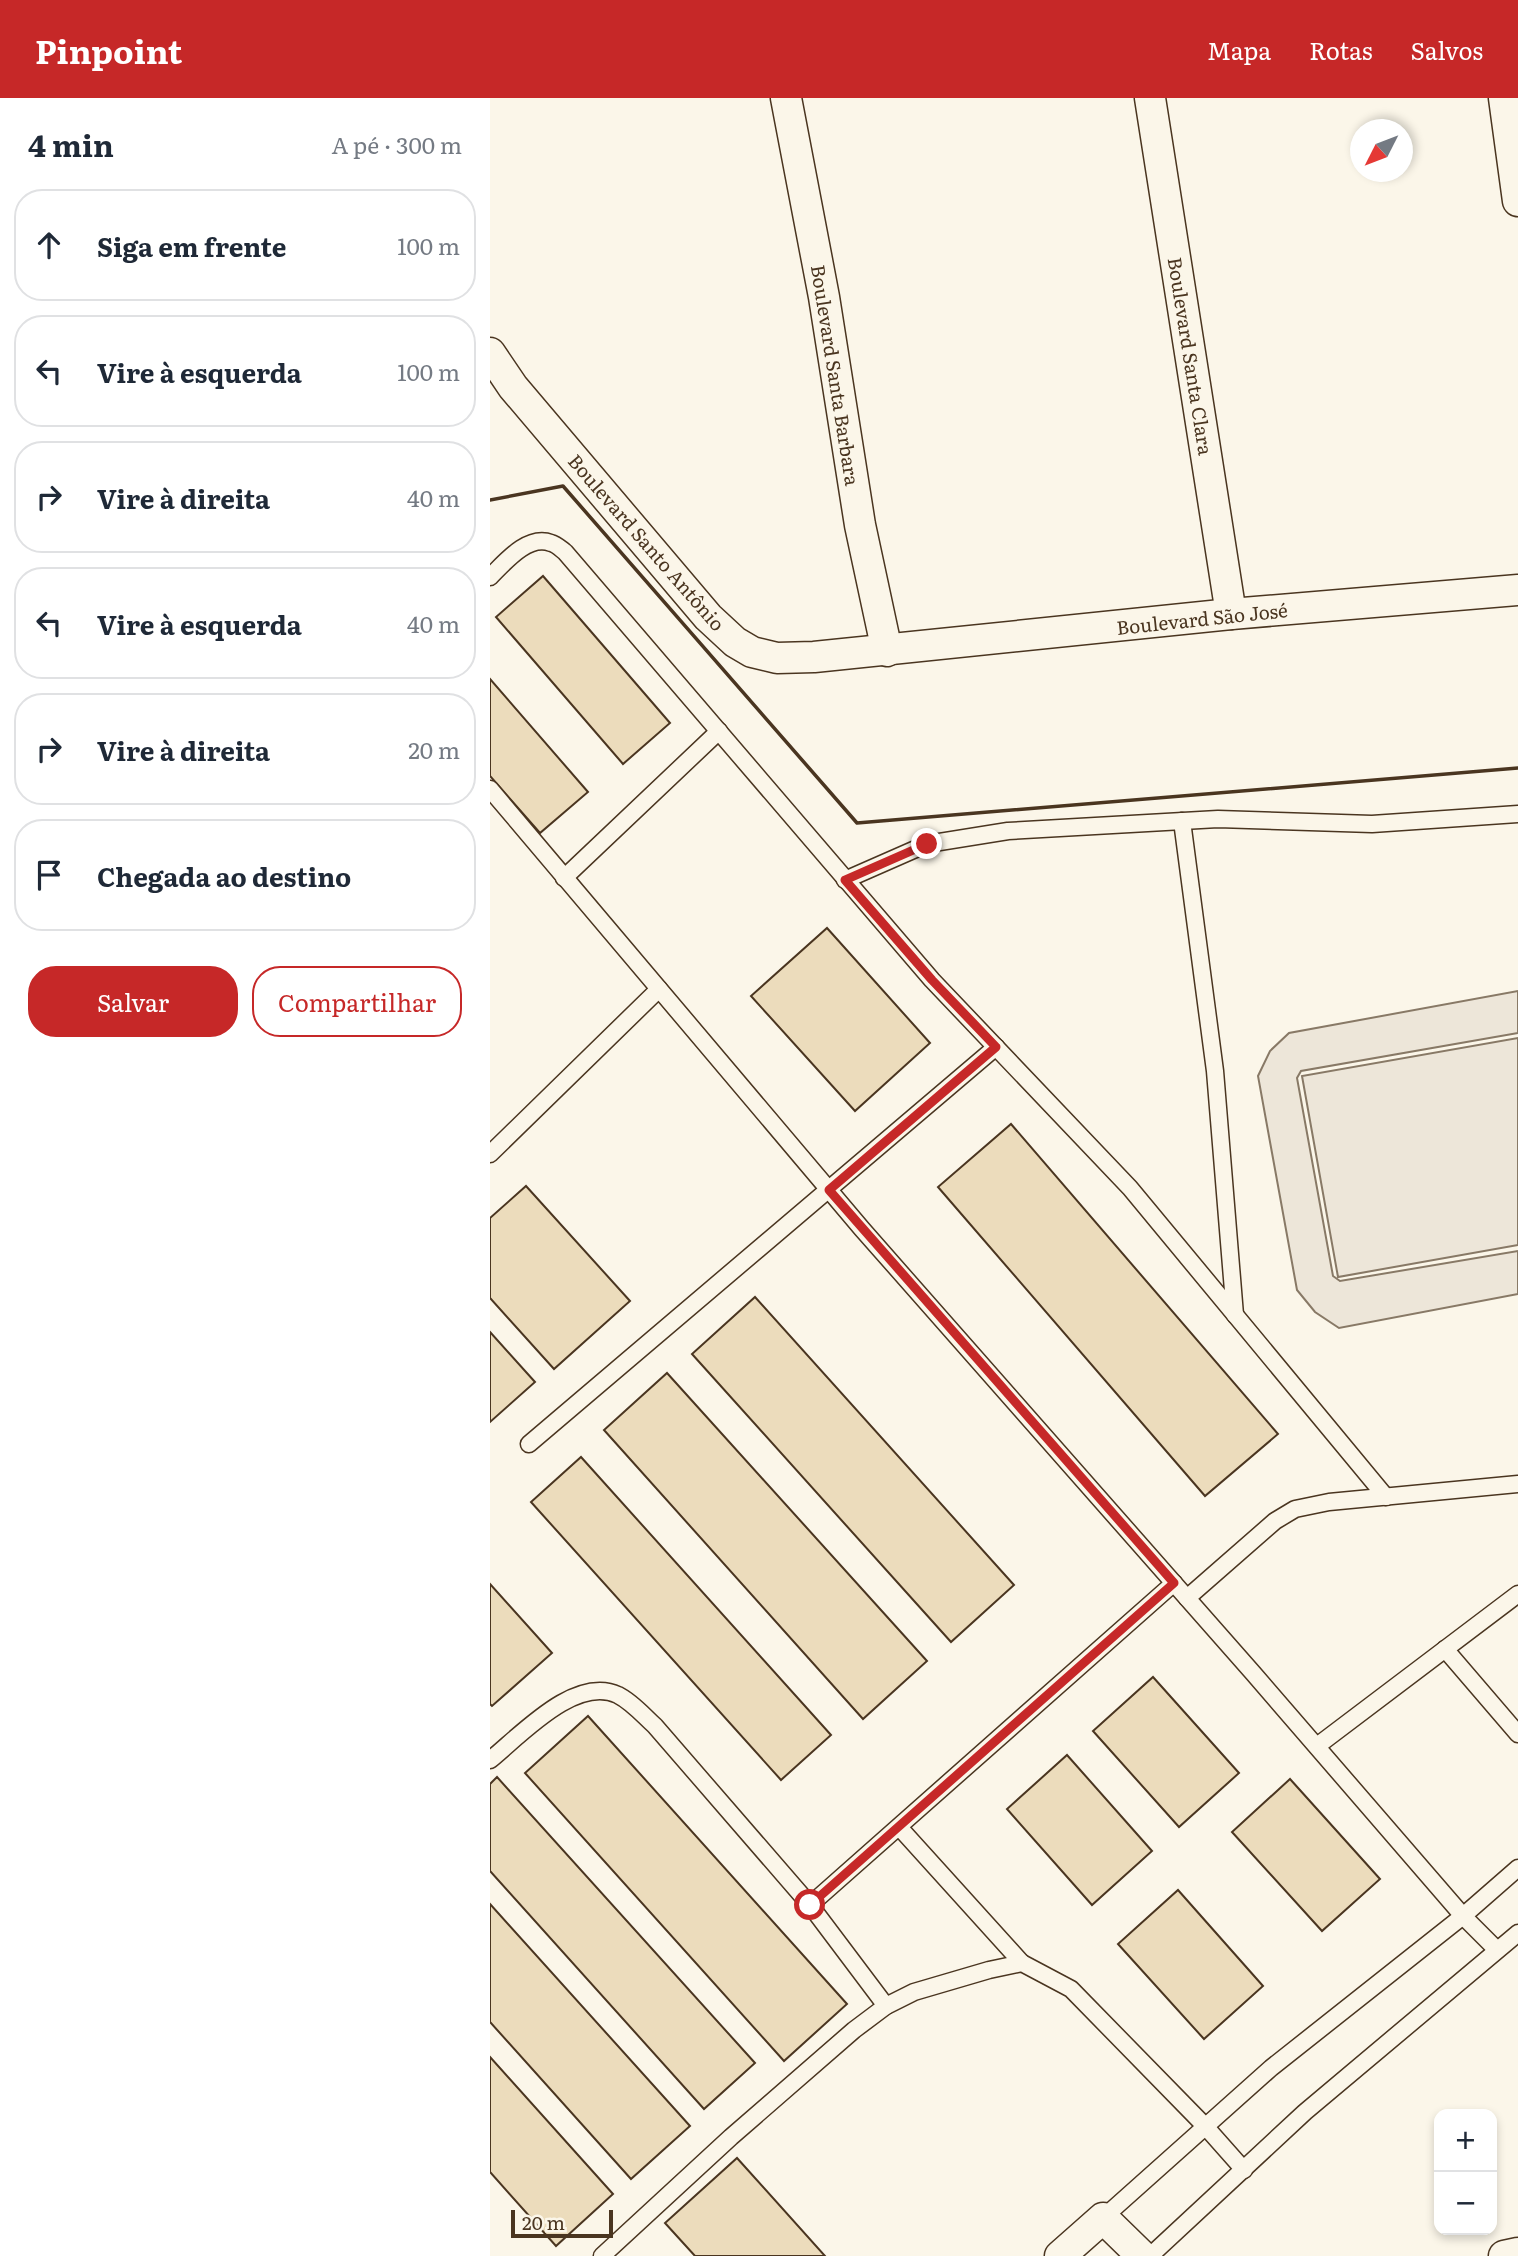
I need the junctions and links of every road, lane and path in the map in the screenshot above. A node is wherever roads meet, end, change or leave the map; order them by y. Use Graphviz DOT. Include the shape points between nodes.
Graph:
graph roads {
  1 [pos="786,98"];
  2 [pos="1150,98"];
  3 [pos="1504,98"];
  4 [pos="1518,201"];
  5 [pos="490,354"];
  6 [pos="490,577"];
  7 [pos="1518,590"];
  8 [pos="1231,614"];
  9 [pos="887,651"];
  10 [pos="719,731"];
  11 [pos="490,789"];
  12 [pos="1518,814"];
  13 [pos="1182,821"];
  14 [pos="564,878"];
  15 [pos="845,880"];
  16 [pos="659,989"];
  17 [pos="996,1047"];
  18 [pos="490,1154"];
  19 [pos="829,1190"];
  20 [pos="1235,1315"];
  21 [pos="530,1444"];
  22 [pos="1518,1484"];
  23 [pos="1386,1497"];
  24 [pos="1174,1583"];
  25 [pos="1518,1594"];
  26 [pos="1187,1598"];
  27 [pos="1445,1649"];
  28 [pos="1518,1734"];
  29 [pos="1317,1746"];
  30 [pos="490,1760"];
  31 [pos="900,1827"];
  32 [pos="1518,1868"];
  33 [pos="810,1905"];
  34 [pos="1463,1916"];
  35 [pos="1518,1933"];
  36 [pos="1497,1950"];
  37 [pos="1022,1963"];
  38 [pos="886,2006"];
  39 [pos="1205,2126"];
  40 [pos="1244,2169"];
  41 [pos="1103,2218"];
  42 [pos="1518,2253"];
  43 [pos="602,2256"];
  44 [pos="1060,2256"];
  45 [pos="1142,2256"];
  46 [pos="1150,2256"];
  47 [pos="1504,2256"];
  1 -- 9 [label="street, Boulevard Santa Barbara" via="860,524"];
  2 -- 8 [label="street, Boulevard Santa Clara"];
  3 -- 4 [label="street"];
  5 -- 9 [label="street, Boulevard Santo Antônio" via="708,617 735,642 777,658"];
  6 -- 10 [label="lane" via="524,546 551,543 576,564"];
  7 -- 8 [label="street, Boulevard São José"];
  8 -- 9 [label="street, Boulevard São José"];
  10 -- 14 [label="lane"];
  10 -- 15 [label="lane"];
  11 -- 14 [label="lane"];
  12 -- 13 [label="lane" via="1372,824"];
  13 -- 15 [label="lane" via="959,838 927,844"];
  13 -- 20 [label="lane" via="1215,1071"];
  14 -- 16 [label="lane"];
  15 -- 17 [label="lane"];
  16 -- 18 [label="lane"];
  16 -- 19 [label="lane"];
  17 -- 19 [label="lane"];
  17 -- 20 [label="lane" via="1129,1188"];
  19 -- 21 [label="lane"];
  19 -- 24 [label="lane"];
  20 -- 23 [label="lane"];
  22 -- 23 [label="lane"];
  23 -- 26 [label="lane" via="1295,1509"];
  24 -- 26 [label="lane"];
  24 -- 31 [label="lane"];
  25 -- 27 [label="lane"];
  26 -- 29 [label="lane"];
  27 -- 28 [label="lane"];
  27 -- 29 [label="lane"];
  29 -- 34 [label="lane"];
  30 -- 33 [label="lane" via="572,1696 591,1691 618,1695 655,1726"];
  31 -- 33 [label="lane"];
  31 -- 37 [label="lane"];
  32 -- 34 [label="lane"];
  33 -- 38 [label="lane"];
  34 -- 36 [label="lane"];
  34 -- 39 [label="lane"];
  35 -- 36 [label="lane"];
  36 -- 40 [label="lane"];
  37 -- 38 [label="lane" via="914,1992"];
  37 -- 39 [label="lane" via="1071,1989"];
  38 -- 43 [label="lane" via="731,2137"];
  39 -- 40 [label="lane"];
  39 -- 41 [label="lane"];
  40 -- 46 [label="lane"];
  41 -- 44 [label="street"];
  41 -- 45 [label="street"];
  42 -- 47 [label="street"];
}
